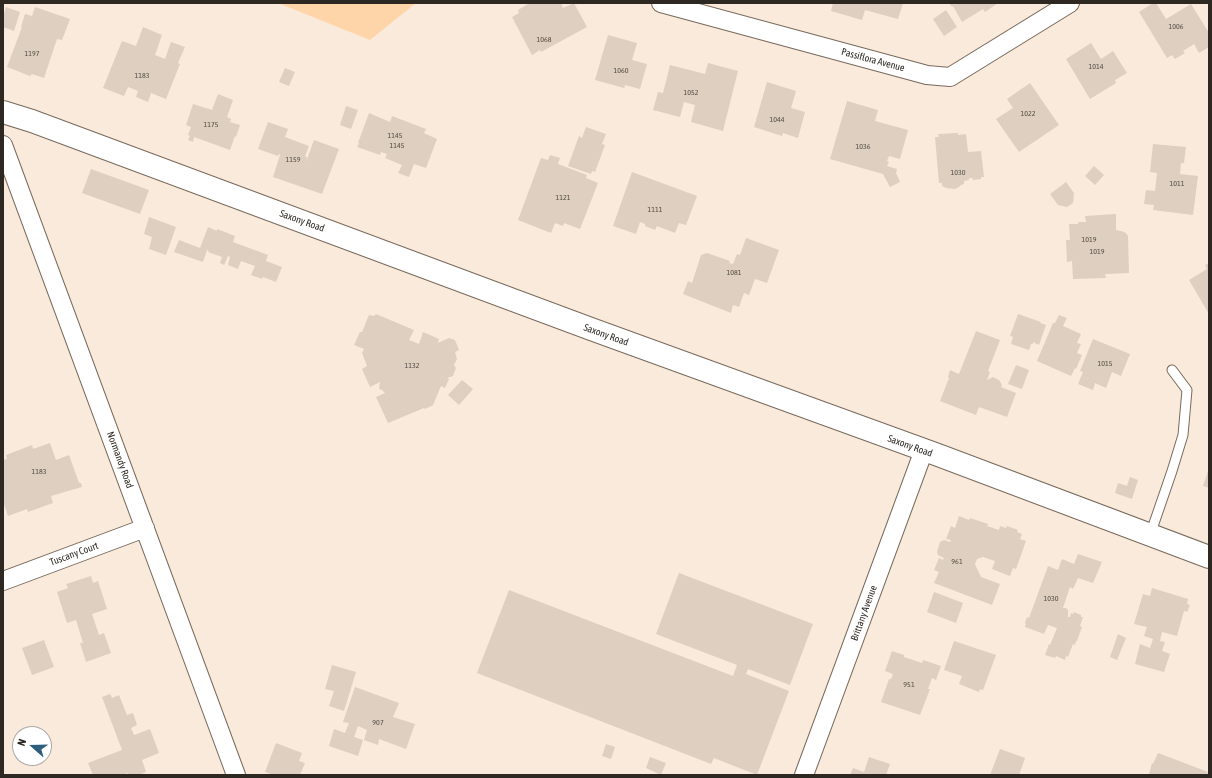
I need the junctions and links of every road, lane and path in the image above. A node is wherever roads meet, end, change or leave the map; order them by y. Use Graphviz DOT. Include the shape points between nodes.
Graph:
graph roads {
  1 [pos="661,3"];
  2 [pos="1070,3"];
  3 [pos="3,112"];
  4 [pos="3,145"];
  5 [pos="1172,370"];
  6 [pos="924,450"];
  7 [pos="145,528"];
  8 [pos="1150,535"];
  9 [pos="1209,557"];
  10 [pos="3,581"];
  11 [pos="236,775"];
  12 [pos="804,775"];
  1 -- 2 [label="street, Passiflora Avenue" via="927,75 950,77"];
  3 -- 6 [label="main road, Saxony Road" via="32,120 591,329"];
  4 -- 7 [label="street, Normandy Road"];
  5 -- 8 [label="lane" via="1187,390 1183,435"];
  6 -- 8 [label="main road, Saxony Road"];
  6 -- 12 [label="street, Brittany Avenue"];
  7 -- 10 [label="street, Tuscany Court"];
  7 -- 11 [label="street, Normandy Road"];
  8 -- 9 [label="main road, Saxony Road"];
}
